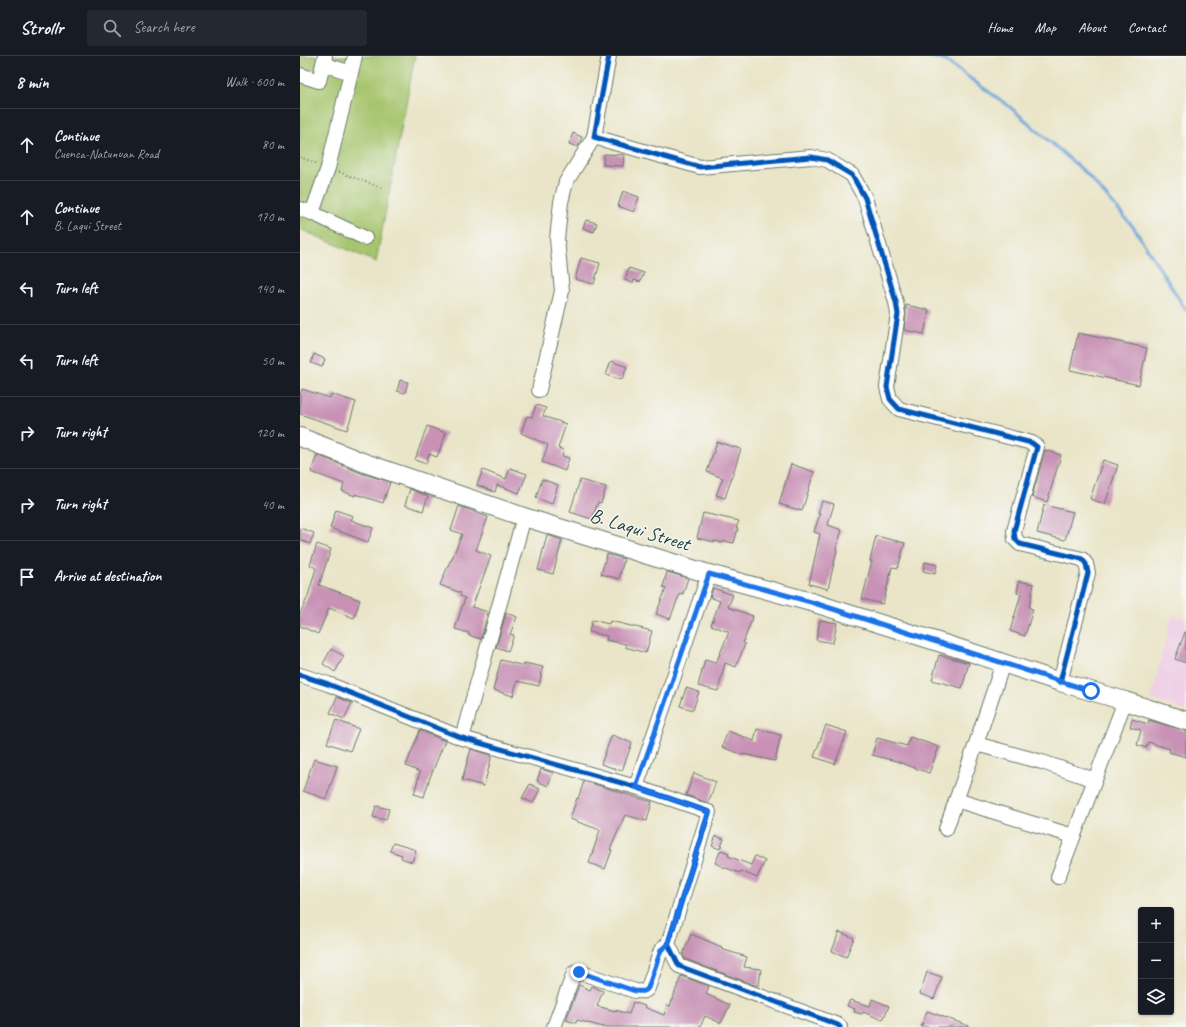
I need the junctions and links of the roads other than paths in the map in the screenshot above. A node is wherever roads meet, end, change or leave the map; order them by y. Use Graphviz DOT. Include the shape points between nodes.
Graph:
graph roads {
  1 [pos="355,56"];
  2 [pos="609,56"];
  3 [pos="324,60"];
  4 [pos="351,73"];
  5 [pos="300,75"];
  6 [pos="594,137"];
  7 [pos="306,211"];
  8 [pos="365,238"];
  9 [pos="540,390"];
  10 [pos="300,437"];
  11 [pos="524,517"];
  12 [pos="709,574"];
  13 [pos="1003,663"];
  14 [pos="300,675"];
  15 [pos="1060,682"];
  16 [pos="1125,701"];
  17 [pos="1186,721"];
  18 [pos="462,738"];
  19 [pos="976,744"];
  20 [pos="1095,780"];
  21 [pos="636,787"];
  22 [pos="956,800"];
  23 [pos="946,829"];
  24 [pos="1073,836"];
  25 [pos="1058,877"];
  26 [pos="668,944"];
  27 [pos="554,1027"];
  28 [pos="840,1027"];
  1 -- 4 [label="street"];
  2 -- 6 [label="street"];
  3 -- 4 [label="street"];
  3 -- 5 [label="street" via="319,81"];
  4 -- 7 [label="street" via="328,168"];
  6 -- 9 [label="street" via="566,182 561,202 557,239 562,291"];
  6 -- 15 [label="street" via="700,167 811,157 827,160 852,175 865,198 896,302 898,314 886,387 890,398 899,409 1032,443 1037,447 1014,531 1015,538 1020,544 1082,559 1086,564 1088,573"];
  7 -- 8 [label="street"];
  10 -- 11 [label="main road, B. Laqui Street" via="364,463"];
  11 -- 12 [label="main road, B. Laqui Street"];
  11 -- 18 [label="street"];
  12 -- 13 [label="main road, B. Laqui Street" via="811,602"];
  12 -- 21 [label="street"];
  13 -- 15 [label="main road, B. Laqui Street"];
  13 -- 19 [label="street"];
  14 -- 18 [label="street"];
  15 -- 16 [label="main road, B. Laqui Street"];
  16 -- 17 [label="main road, B. Laqui Street"];
  16 -- 20 [label="street"];
  18 -- 21 [label="street"];
  19 -- 20 [label="street"];
  19 -- 22 [label="street"];
  20 -- 24 [label="street"];
  21 -- 26 [label="street" via="709,812"];
  22 -- 23 [label="street"];
  22 -- 24 [label="street"];
  24 -- 25 [label="street"];
  26 -- 27 [label="street" via="661,950 647,991 644,992 579,972 574,973"];
  26 -- 28 [label="street" via="679,966"];
}
